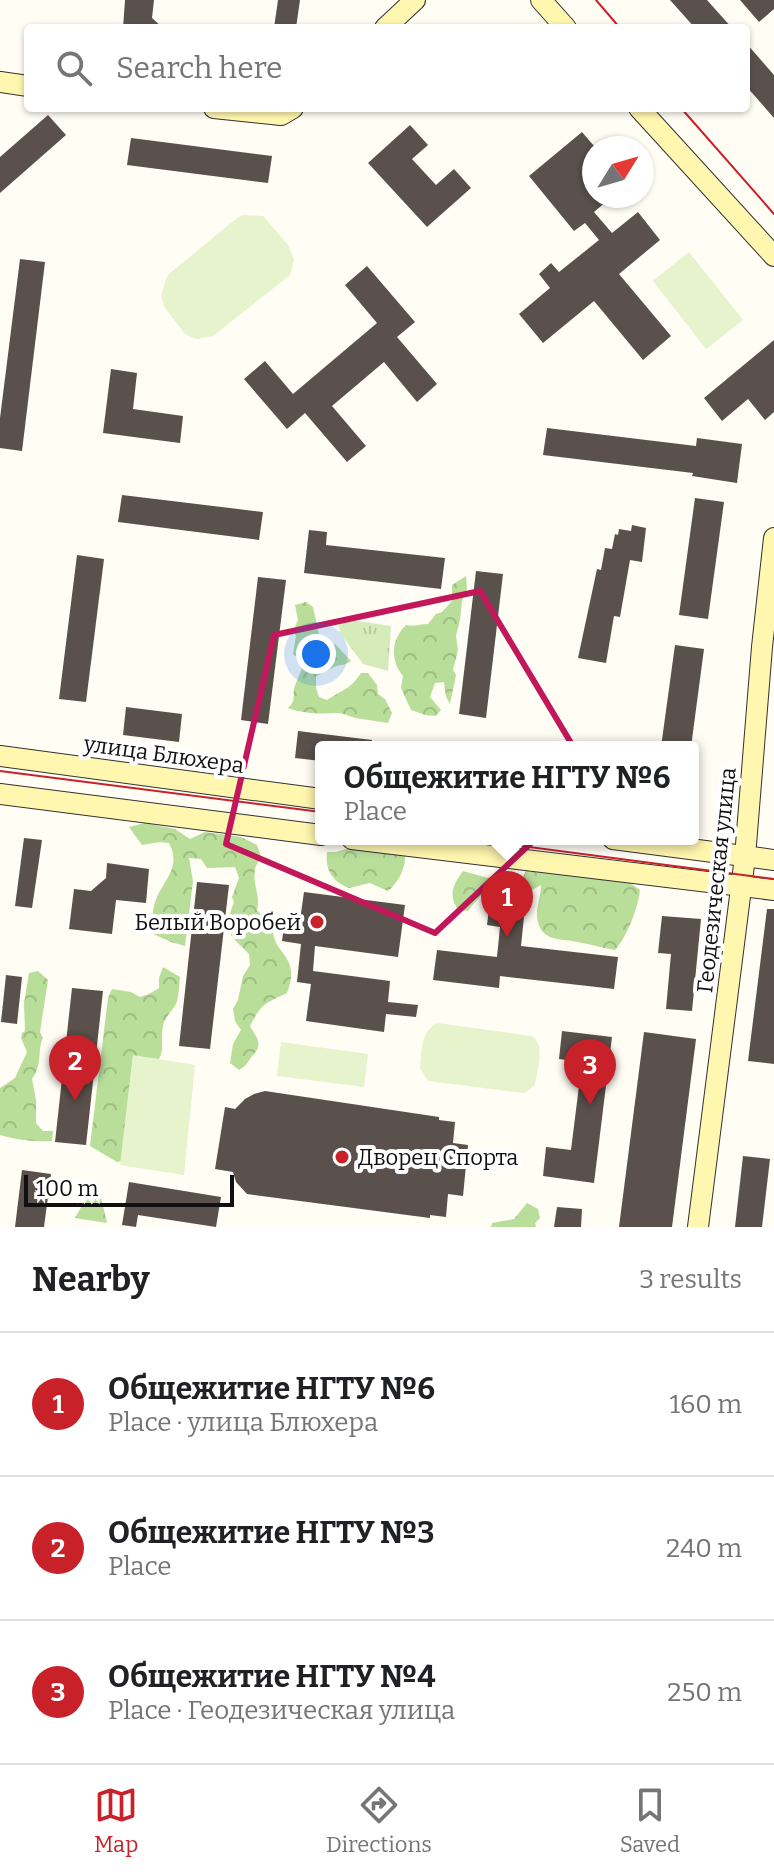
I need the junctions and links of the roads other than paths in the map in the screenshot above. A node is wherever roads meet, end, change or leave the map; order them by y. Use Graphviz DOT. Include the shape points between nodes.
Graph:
graph roads {
  1 [pos="415,0"];
  2 [pos="541,0"];
  3 [pos="389,24"];
  4 [pos="562,24"];
  5 [pos="0,82"];
  6 [pos="24,85"];
  7 [pos="252,112"];
  8 [pos="286,112"];
  9 [pos="643,112"];
  10 [pos="774,256"];
  11 [pos="774,538"];
  12 [pos="0,756"];
  13 [pos="0,794"];
  14 [pos="315,798"];
  15 [pos="315,834"];
  16 [pos="402,845"];
  17 [pos="657,845"];
  18 [pos="745,857"];
  19 [pos="774,860"];
  20 [pos="741,886"];
  21 [pos="774,890"];
  22 [pos="698,1227"];
  1 -- 3 [label="street"];
  2 -- 4 [label="street"];
  5 -- 6 [label="street"];
  7 -- 8 [label="street"];
  9 -- 10 [label="street"];
  11 -- 18 [label="street, Геодезическая улица"];
  12 -- 14 [label="street, улица Блюхера"];
  13 -- 15 [label="street"];
  16 -- 20 [label="street"];
  17 -- 18 [label="street"];
  18 -- 19 [label="street"];
  18 -- 20 [label="street, Геодезическая улица"];
  20 -- 21 [label="street"];
  20 -- 22 [label="street, Геодезическая улица"];
}
